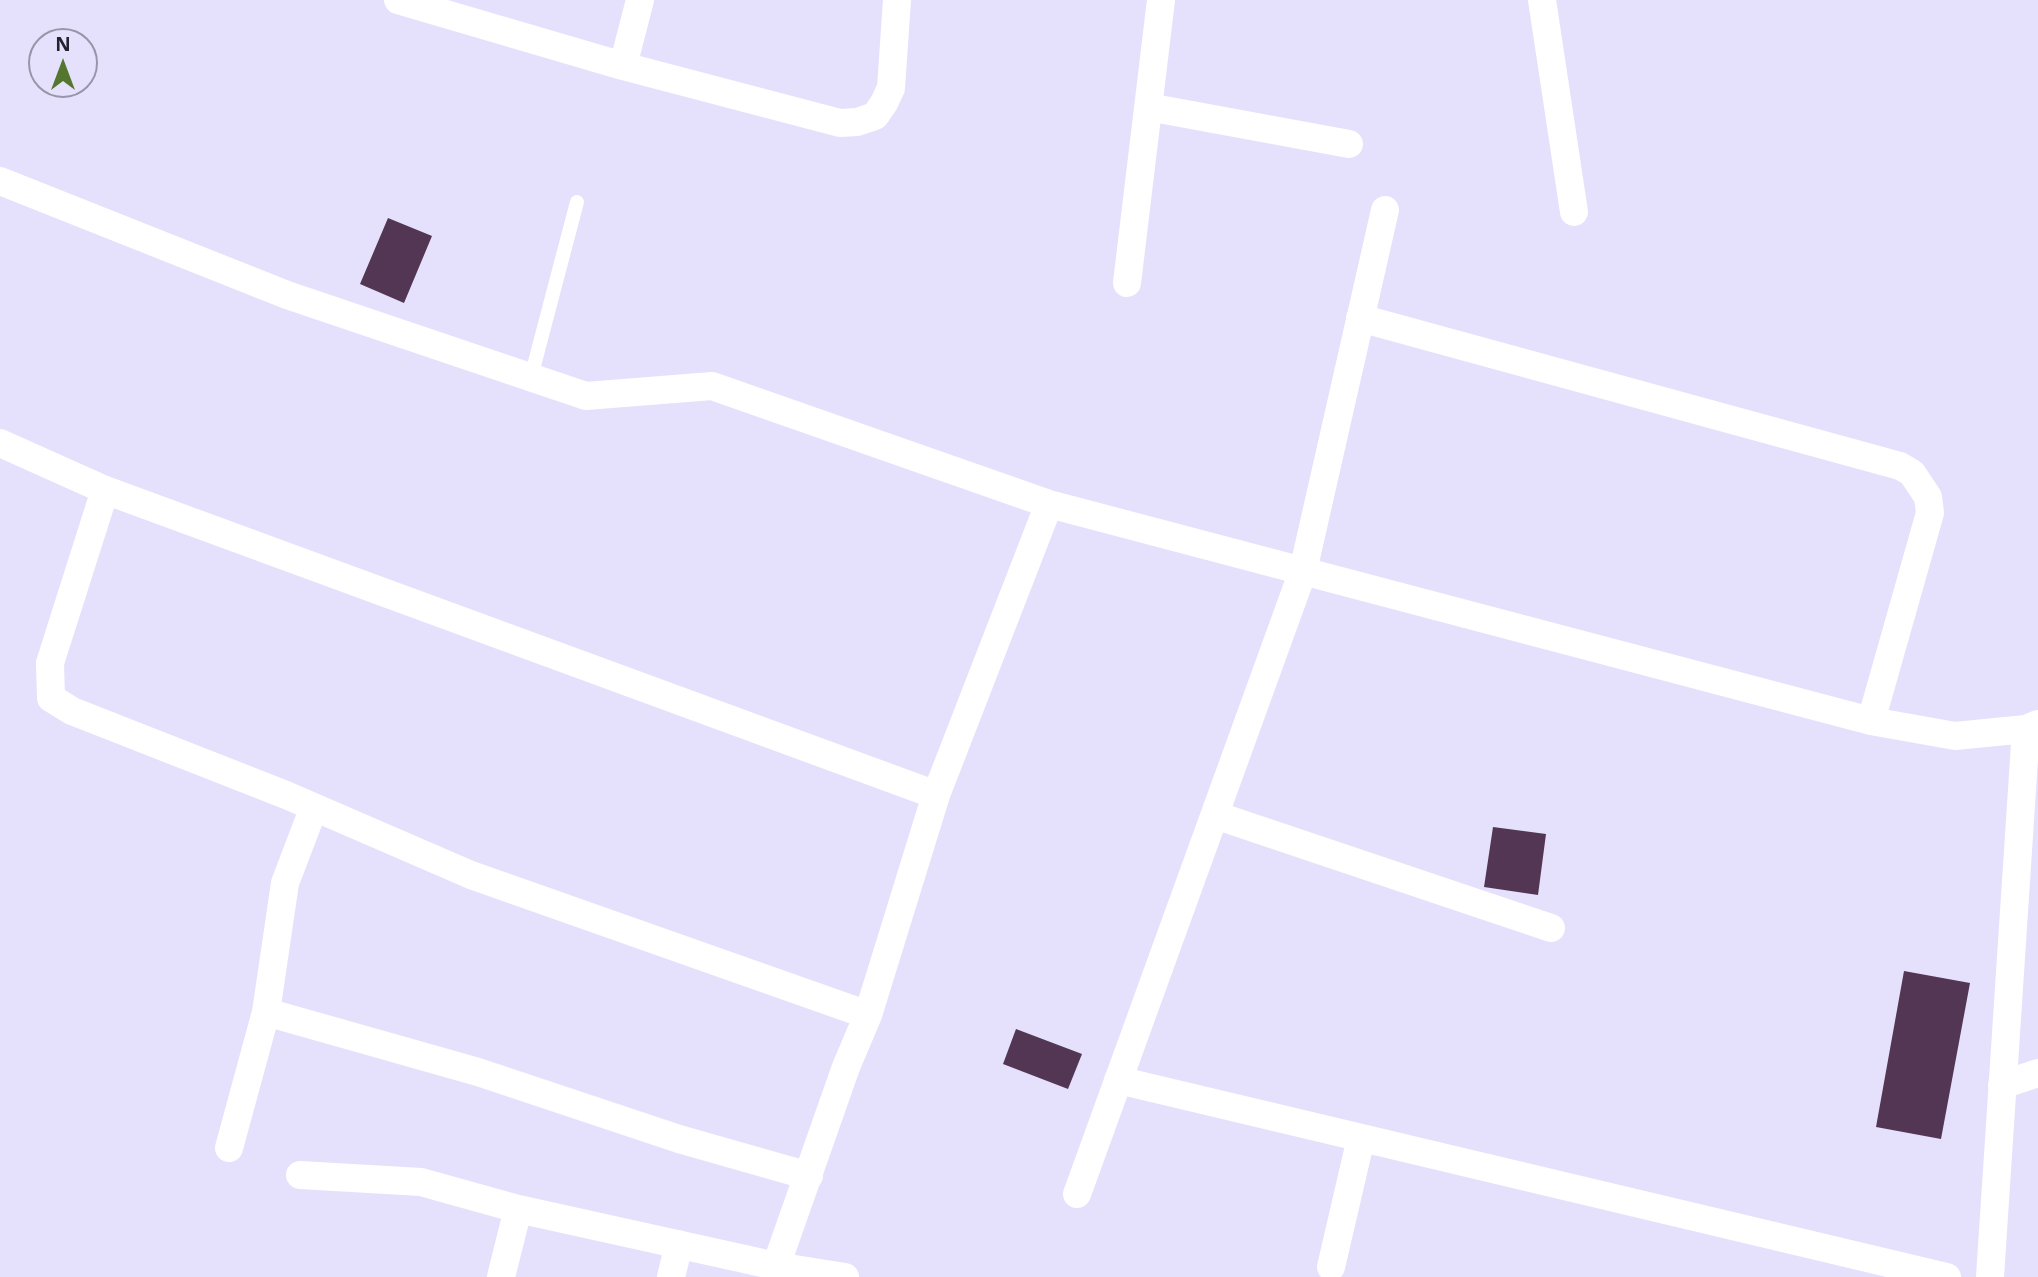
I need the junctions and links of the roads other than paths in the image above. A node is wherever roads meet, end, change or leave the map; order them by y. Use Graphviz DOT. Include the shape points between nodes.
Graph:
graph roads {
  1 [pos="398,0"];
  2 [pos="640,0"];
  3 [pos="897,0"];
  4 [pos="1161,0"];
  5 [pos="1542,0"];
  6 [pos="623,66"];
  7 [pos="1148,107"];
  8 [pos="1349,144"];
  9 [pos="0,181"];
  10 [pos="577,202"];
  11 [pos="1385,210"];
  12 [pos="1574,212"];
  13 [pos="1127,283"];
  14 [pos="1360,318"];
  15 [pos="531,377"];
  16 [pos="0,443"];
  17 [pos="105,490"];
  18 [pos="1049,504"];
  19 [pos="1303,571"];
  20 [pos="1871,721"];
  21 [pos="2032,727"];
  22 [pos="936,795"];
  23 [pos="314,807"];
  24 [pos="1215,815"];
  25 [pos="1552,928"];
  26 [pos="266,1012"];
  27 [pos="868,1015"];
  28 [pos="2038,1073"];
  29 [pos="1118,1080"];
  30 [pos="2001,1085"];
  31 [pos="1361,1138"];
  32 [pos="229,1149"];
  33 [pos="300,1175"];
  34 [pos="808,1176"];
  35 [pos="1077,1194"];
  36 [pos="518,1209"];
  37 [pos="679,1244"];
  38 [pos="776,1266"];
  39 [pos="1331,1268"];
  40 [pos="501,1277"];
  41 [pos="671,1277"];
  42 [pos="845,1277"];
  43 [pos="1947,1277"];
  44 [pos="1990,1277"];
  1 -- 6 [label="street"];
  2 -- 6 [label="street"];
  3 -- 6 [label="street" via="891,88 874,116 857,122 840,123"];
  4 -- 7 [label="street"];
  5 -- 12 [label="street"];
  7 -- 8 [label="street"];
  7 -- 13 [label="street"];
  9 -- 15 [label="street" via="287,295"];
  10 -- 15 [label="lane"];
  11 -- 14 [label="street"];
  14 -- 19 [label="street"];
  14 -- 20 [label="street" via="1912,472 1928,497 1930,513"];
  15 -- 18 [label="street" via="586,396 712,386"];
  16 -- 17 [label="street"];
  17 -- 22 [label="street"];
  17 -- 23 [label="street" via="50,663 51,698 72,711"];
  18 -- 19 [label="street"];
  18 -- 22 [label="street"];
  19 -- 20 [label="street"];
  19 -- 24 [label="street"];
  20 -- 21 [label="street" via="1955,736"];
  21 -- 30 [label="street"];
  22 -- 27 [label="street"];
  23 -- 26 [label="street" via="285,883"];
  23 -- 27 [label="street" via="471,875"];
  24 -- 25 [label="street"];
  24 -- 29 [label="street"];
  26 -- 32 [label="street"];
  26 -- 34 [label="street" via="478,1072"];
  27 -- 34 [label="street"];
  28 -- 30 [label="street"];
  29 -- 31 [label="street"];
  29 -- 35 [label="street"];
  30 -- 44 [label="street"];
  31 -- 39 [label="street"];
  31 -- 43 [label="street"];
  33 -- 36 [label="street" via="421,1182"];
  34 -- 38 [label="street"];
  36 -- 37 [label="street"];
  36 -- 40 [label="street"];
  37 -- 38 [label="street"];
  37 -- 41 [label="street"];
  38 -- 42 [label="street"];
}
